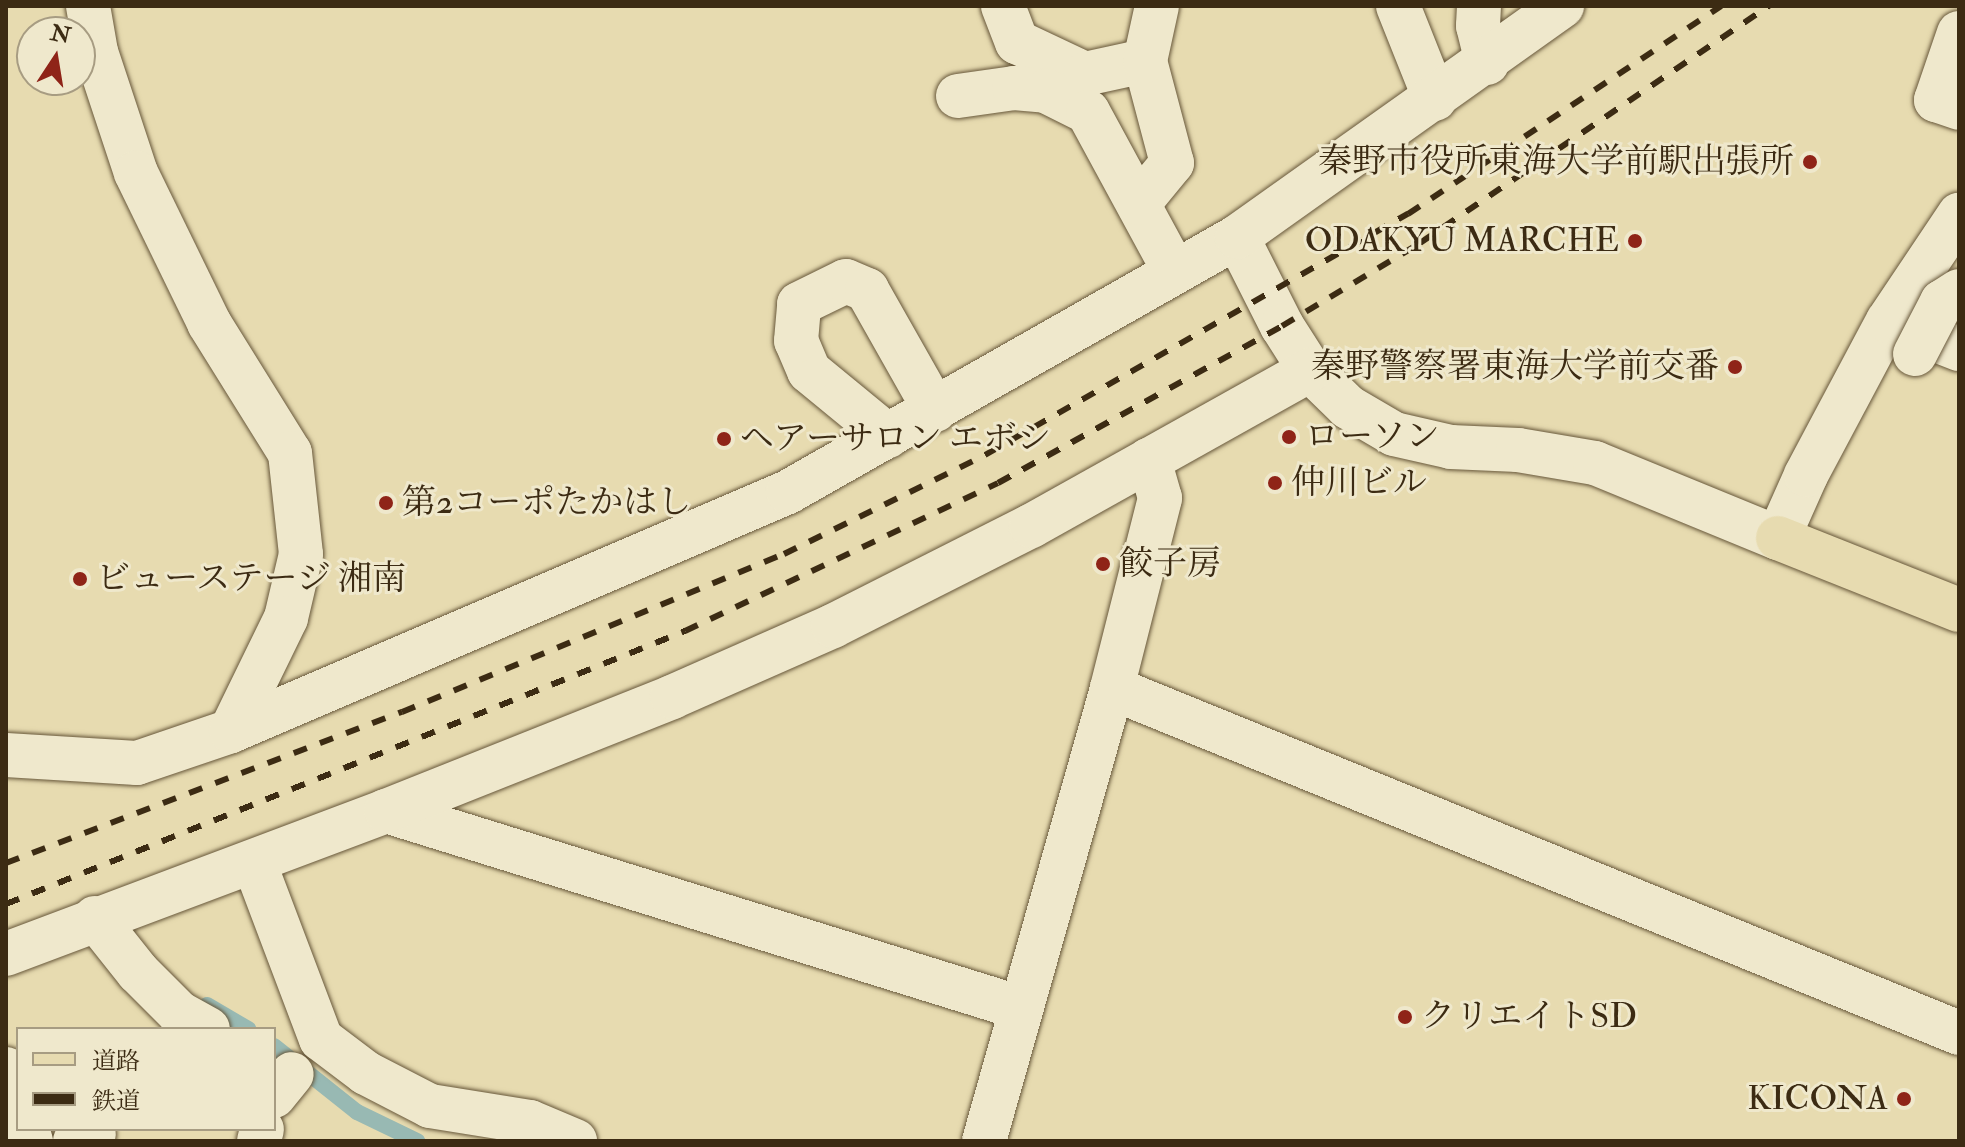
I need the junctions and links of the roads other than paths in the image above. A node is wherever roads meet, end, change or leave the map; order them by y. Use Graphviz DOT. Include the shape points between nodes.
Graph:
graph roads {
  1 [pos="88,6"];
  2 [pos="1003,6"];
  3 [pos="1157,6"];
  4 [pos="1398,6"];
  5 [pos="1479,6"];
  6 [pos="1562,6"];
  7 [pos="1959,33"];
  8 [pos="1145,61"];
  9 [pos="1487,63"];
  10 [pos="958,96"];
  11 [pos="1435,99"];
  12 [pos="1959,108"];
  13 [pos="1139,203"];
  14 [pos="1959,215"];
  15 [pos="1237,237"];
  16 [pos="1175,272"];
  17 [pos="1959,291"];
  18 [pos="1901,337"];
  19 [pos="1959,349"];
  20 [pos="1310,370"];
  21 [pos="935,410"];
  22 [pos="888,436"];
  23 [pos="1149,460"];
  24 [pos="1778,538"];
  25 [pos="1959,610"];
  26 [pos="1112,688"];
  27 [pos="231,731"];
  28 [pos="6,755"];
  29 [pos="386,811"];
  30 [pos="254,862"];
  31 [pos="95,918"];
  32 [pos="6,954"];
  33 [pos="1021,1008"];
  34 [pos="204,1027"];
  35 [pos="1959,1033"];
  36 [pos="6,1069"];
  37 [pos="16,1097"];
  38 [pos="575,1141"];
  39 [pos="984,1141"];
  1 -- 27 [label="street" via="96,52 136,173 209,323 290,453 301,554 286,618"];
  2 -- 8 [label="street" via="1017,42 1085,74"];
  3 -- 8 [label="street"];
  4 -- 11 [label="street"];
  5 -- 9 [label="street"];
  6 -- 9 [label="street"];
  7 -- 12 [label="street" via="1936,100"];
  8 -- 13 [label="street" via="1172,163"];
  9 -- 11 [label="street"];
  10 -- 13 [label="street" via="1014,88 1046,91 1088,112"];
  11 -- 15 [label="street"];
  13 -- 16 [label="street"];
  14 -- 18 [label="street"];
  15 -- 16 [label="street"];
  15 -- 20 [label="street"];
  16 -- 21 [label="street"];
  17 -- 18 [label="street, bridge"];
  18 -- 19 [label="street"];
  18 -- 24 [label="street" via="1806,475"];
  20 -- 23 [label="street"];
  20 -- 24 [label="street" via="1348,407 1394,434 1451,447 1518,450 1595,463"];
  21 -- 22 [label="street"];
  21 -- 22 [label="street" via="867,290 846,281 799,304 796,341 809,371"];
  22 -- 27 [label="street" via="788,492"];
  23 -- 26 [label="street" via="1160,498"];
  23 -- 29 [label="street" via="833,626 672,697"];
  24 -- 25 [label="main road"];
  26 -- 33 [label="street"];
  26 -- 35 [label="street"];
  27 -- 28 [label="street" via="137,763"];
  29 -- 30 [label="street"];
  29 -- 33 [label="street"];
  30 -- 31 [label="street"];
  30 -- 38 [label="street" via="321,1039 366,1073 430,1106 530,1122"];
  31 -- 32 [label="street"];
  31 -- 34 [label="street" via="179,1013"];
  33 -- 39 [label="street"];
  36 -- 37 [label="street"];
}
